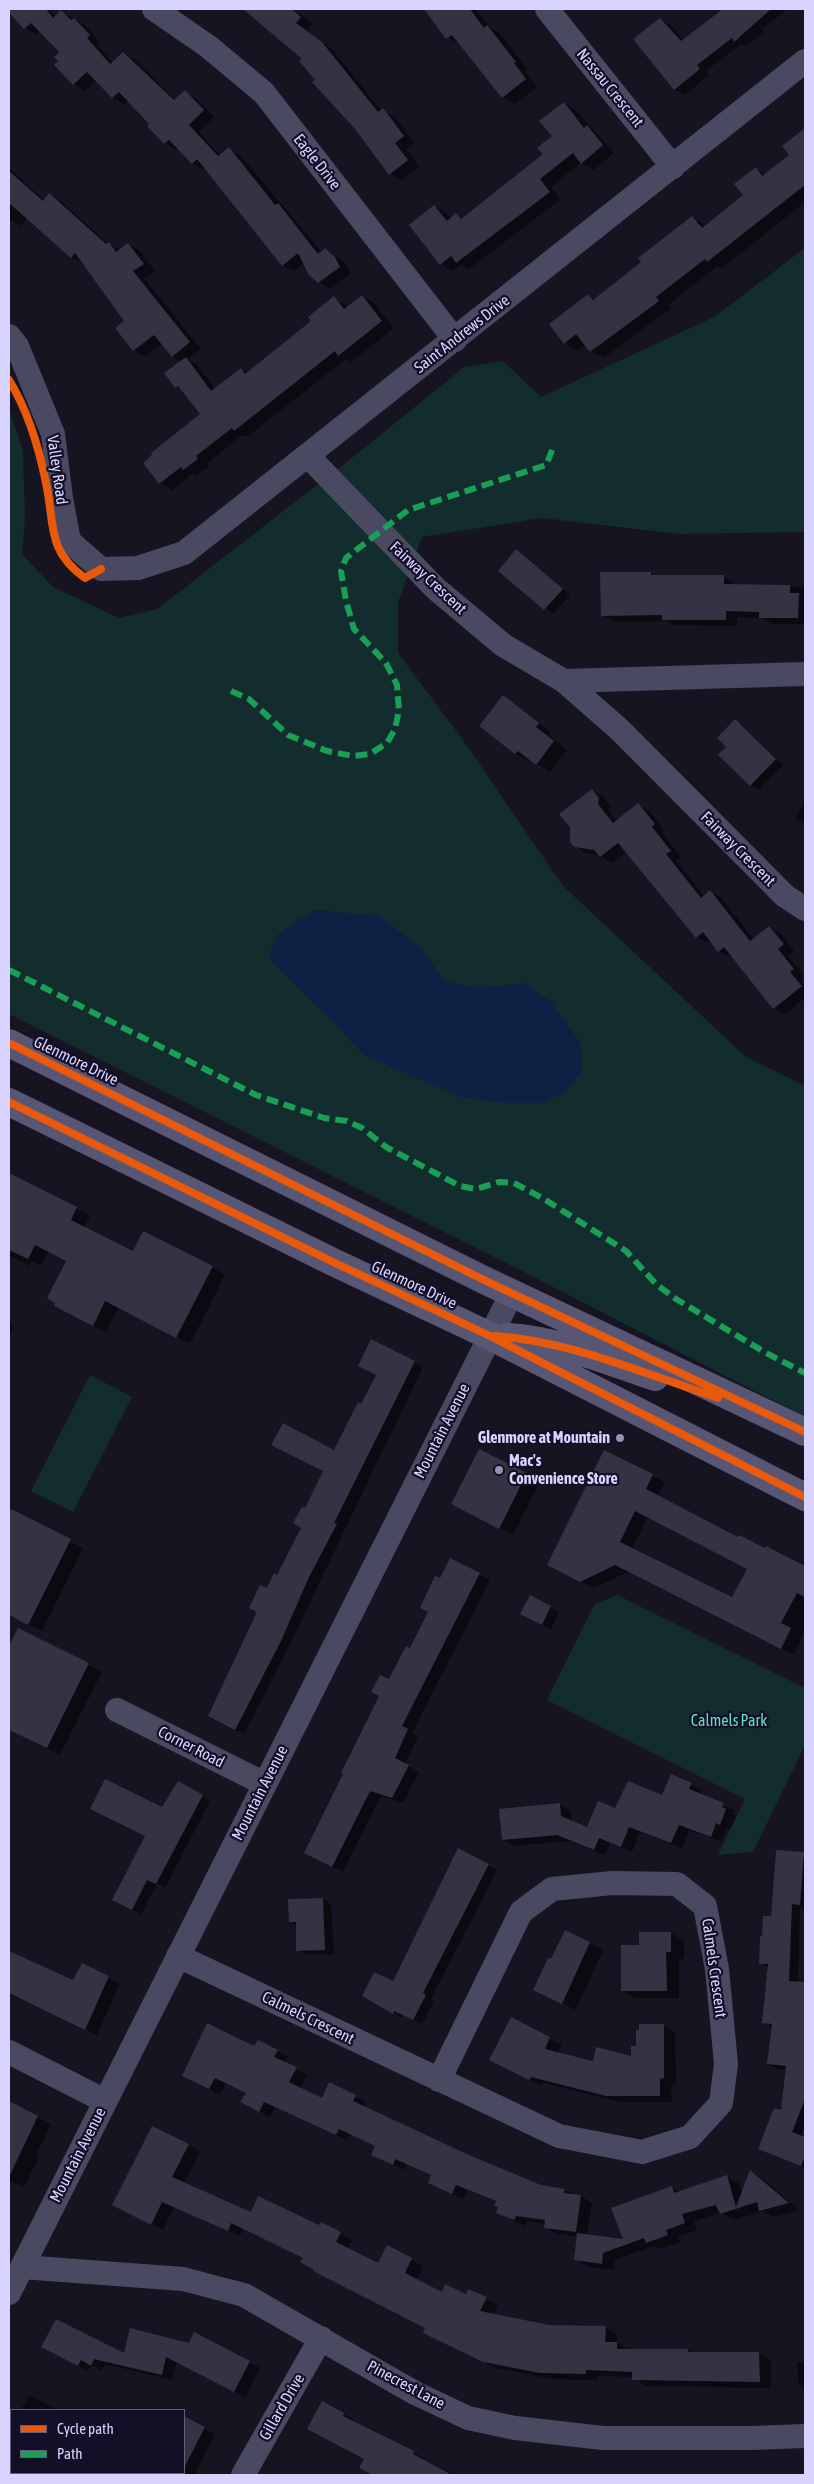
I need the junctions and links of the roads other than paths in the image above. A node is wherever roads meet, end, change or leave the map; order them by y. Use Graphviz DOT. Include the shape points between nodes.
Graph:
graph roads {
  1 [pos="154,9"];
  2 [pos="547,9"];
  3 [pos="805,60"];
  4 [pos="673,167"];
  5 [pos="9,336"];
  6 [pos="455,340"];
  7 [pos="308,456"];
  8 [pos="101,569"];
  9 [pos="805,674"];
  10 [pos="564,681"];
  11 [pos="805,910"];
  12 [pos="9,1043"];
  13 [pos="9,1102"];
  14 [pos="512,1293"];
  15 [pos="490,1336"];
  16 [pos="773,1416"];
  17 [pos="805,1432"];
  18 [pos="805,1497"];
  19 [pos="117,1710"];
  20 [pos="265,1784"];
  21 [pos="178,1956"];
  22 [pos="9,2052"];
  23 [pos="439,2080"];
  24 [pos="105,2101"];
  25 [pos="22,2267"];
  26 [pos="9,2293"];
  27 [pos="321,2338"];
  28 [pos="805,2436"];
  29 [pos="243,2475"];
  1 -- 6 [label="street, Eagle Drive" via="209,47 264,93"];
  2 -- 4 [label="street, Nassau Crescent"];
  3 -- 4 [label="street, Saint Andrews Drive"];
  4 -- 6 [label="street, Saint Andrews Drive"];
  5 -- 8 [label="street, Valley Road" via="17,346 53,434 60,498 69,541"];
  6 -- 7 [label="street, Saint Andrews Drive"];
  7 -- 8 [label="street, Saint Andrews Drive" via="184,553 138,568"];
  7 -- 10 [label="street, Fairway Crescent" via="435,588 503,646"];
  9 -- 10 [label="street"];
  10 -- 11 [label="street, Fairway Crescent" via="620,730 785,896"];
  12 -- 14 [label="main road, Glenmore Drive"];
  13 -- 15 [label="main road, Glenmore Drive"];
  14 -- 15 [label="street, Mountain Avenue"];
  14 -- 16 [label="main road, Glenmore Drive"];
  15 -- 16 [label="main road" via="529,1338 584,1353"];
  15 -- 18 [label="main road, Glenmore Drive"];
  15 -- 20 [label="street, Mountain Avenue"];
  16 -- 17 [label="main road, Glenmore Drive"];
  19 -- 20 [label="street, Corner Road"];
  20 -- 21 [label="street, Mountain Avenue"];
  21 -- 23 [label="street, Calmels Crescent"];
  21 -- 24 [label="street, Mountain Avenue"];
  22 -- 24 [label="street"];
  23 -- 23 [label="street, Calmels Crescent" via="559,2136 642,2152 690,2137 720,2103 726,2064 717,1969 705,1906 677,1884 612,1883 552,1889 521,1912"];
  24 -- 25 [label="street, Mountain Avenue"];
  25 -- 26 [label="street, Mountain Avenue"];
  25 -- 27 [label="street, Pinecrest Lane" via="183,2279 244,2295"];
  27 -- 28 [label="street, Pinecrest Lane" via="468,2418 515,2428 604,2438"];
  27 -- 29 [label="street, Gillard Drive"];
}
